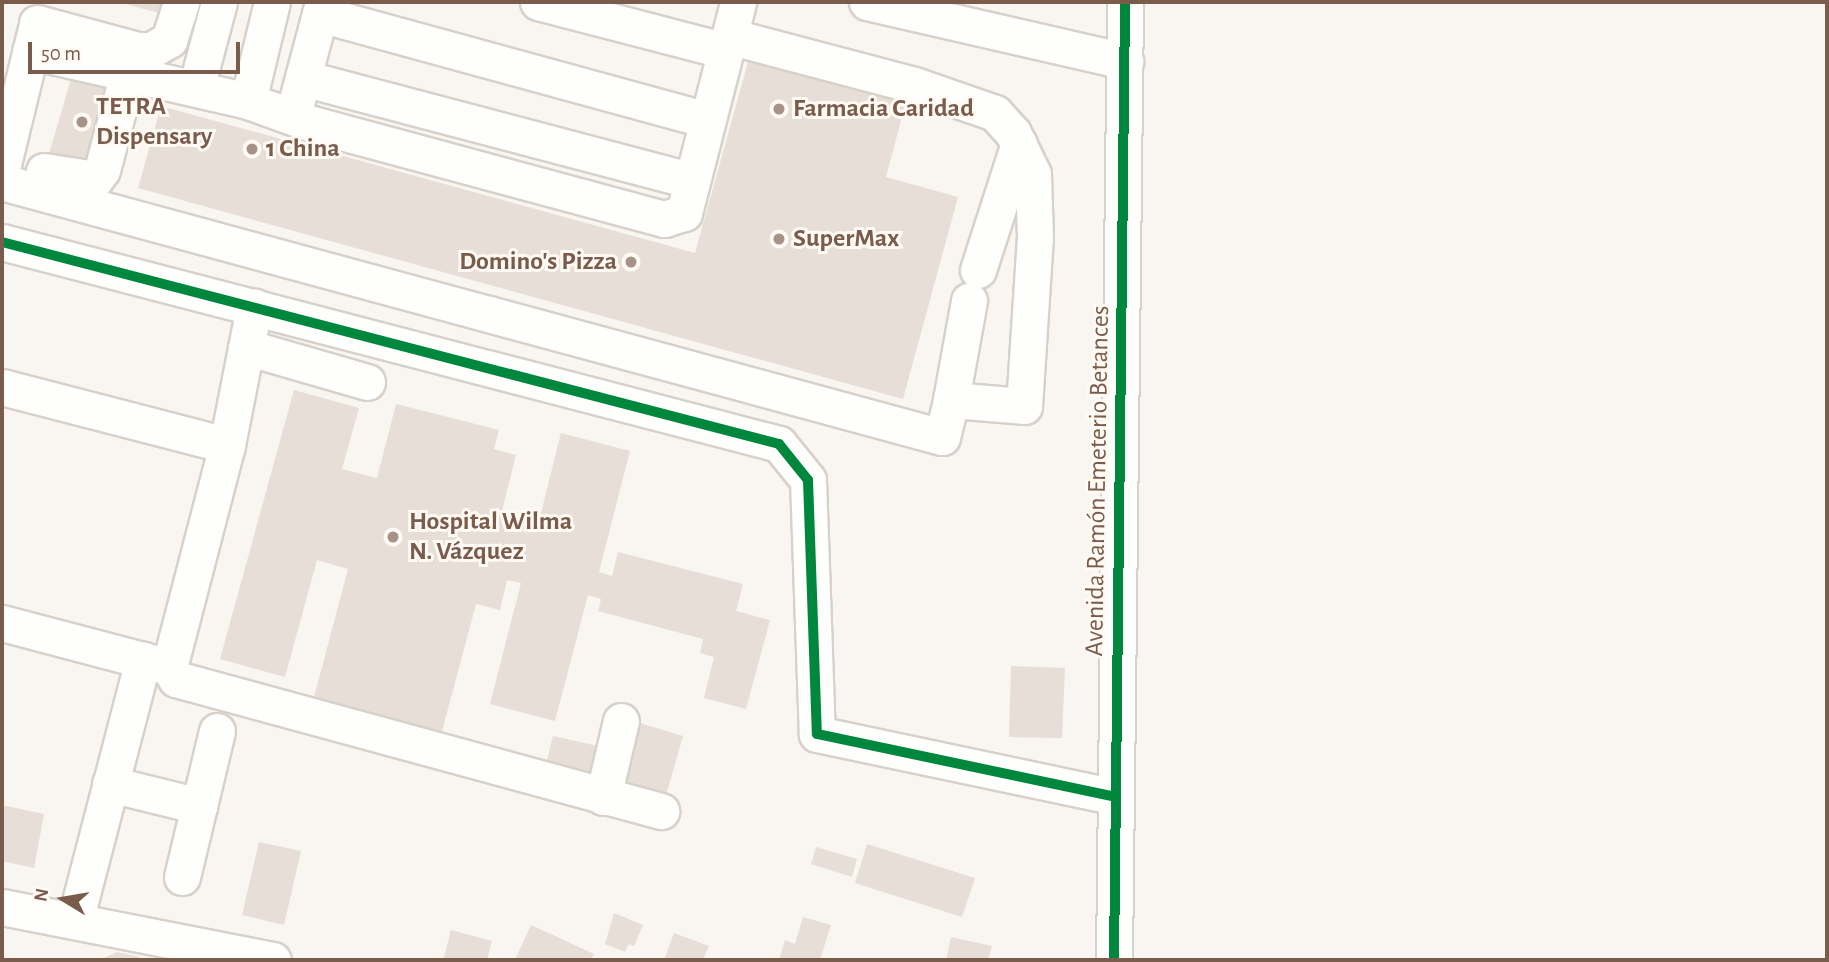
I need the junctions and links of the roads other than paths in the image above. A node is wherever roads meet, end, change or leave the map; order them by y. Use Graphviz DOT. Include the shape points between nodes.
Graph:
graph roads {
  1 [pos="181,2"];
  2 [pos="219,2"];
  3 [pos="272,2"];
  4 [pos="538,2"];
  5 [pos="738,2"];
  6 [pos="867,2"];
  7 [pos="1125,2"];
  8 [pos="321,8"];
  9 [pos="37,25"];
  10 [pos="727,44"];
  11 [pos="1125,61"];
  12 [pos="128,73"];
  13 [pos="303,78"];
  14 [pos="196,88"];
  15 [pos="247,101"];
  16 [pos="293,113"];
  17 [pos="708,120"];
  18 [pos="1019,143"];
  19 [pos="2,170"];
  20 [pos="692,181"];
  21 [pos="2,242"];
  22 [pos="254,307"];
  23 [pos="246,347"];
  24 [pos="367,382"];
  25 [pos="2,387"];
  26 [pos="951,400"];
  27 [pos="227,445"];
  28 [pos="2,623"];
  29 [pos="156,664"];
  30 [pos="621,721"];
  31 [pos="217,731"];
  32 [pos="110,784"];
  33 [pos="603,797"];
  34 [pos="1115,797"];
  35 [pos="199,806"];
  36 [pos="661,811"];
  37 [pos="183,877"];
  38 [pos="2,907"];
  39 [pos="75,921"];
  40 [pos="274,960"];
  41 [pos="1114,960"];
  1 -- 9 [label="street" via="169,40 159,48 138,50"];
  2 -- 14 [label="street"];
  3 -- 15 [label="street"];
  4 -- 10 [label="street"];
  5 -- 10 [label="street"];
  6 -- 11 [label="street"];
  7 -- 11 [label="street, Avenida Ramón Emeterio Betances"];
  8 -- 13 [label="street"];
  8 -- 17 [label="street"];
  9 -- 12 [label="street"];
  9 -- 19 [label="street"];
  10 -- 17 [label="street"];
  10 -- 18 [label="street" via="914,85 995,113"];
  11 -- 34 [label="street, Avenida Ramón Emeterio Betances"];
  12 -- 14 [label="street"];
  12 -- 19 [label="street" via="102,170 95,179"];
  13 -- 16 [label="street"];
  13 -- 20 [label="street"];
  14 -- 15 [label="street"];
  15 -- 16 [label="street"];
  16 -- 20 [label="street" via="312,124 664,219 684,213"];
  17 -- 20 [label="street"];
  18 -- 26 [label="street" via="974,286"];
  18 -- 26 [label="street" via="1033,174 1035,238 1024,406"];
  19 -- 26 [label="street" via="942,437"];
  21 -- 22 [label="street"];
  22 -- 23 [label="street"];
  22 -- 34 [label="street" via="779,444 808,480 817,734"];
  23 -- 24 [label="street"];
  23 -- 27 [label="street"];
  25 -- 27 [label="street"];
  27 -- 29 [label="street"];
  28 -- 29 [label="street"];
  29 -- 32 [label="street"];
  29 -- 33 [label="street" via="176,679"];
  30 -- 33 [label="street"];
  31 -- 35 [label="street"];
  32 -- 35 [label="street"];
  32 -- 39 [label="street"];
  33 -- 36 [label="street"];
  34 -- 41 [label="street, Avenida Ramón Emeterio Betances"];
  35 -- 37 [label="street"];
  38 -- 39 [label="street"];
  39 -- 40 [label="street"];
}
